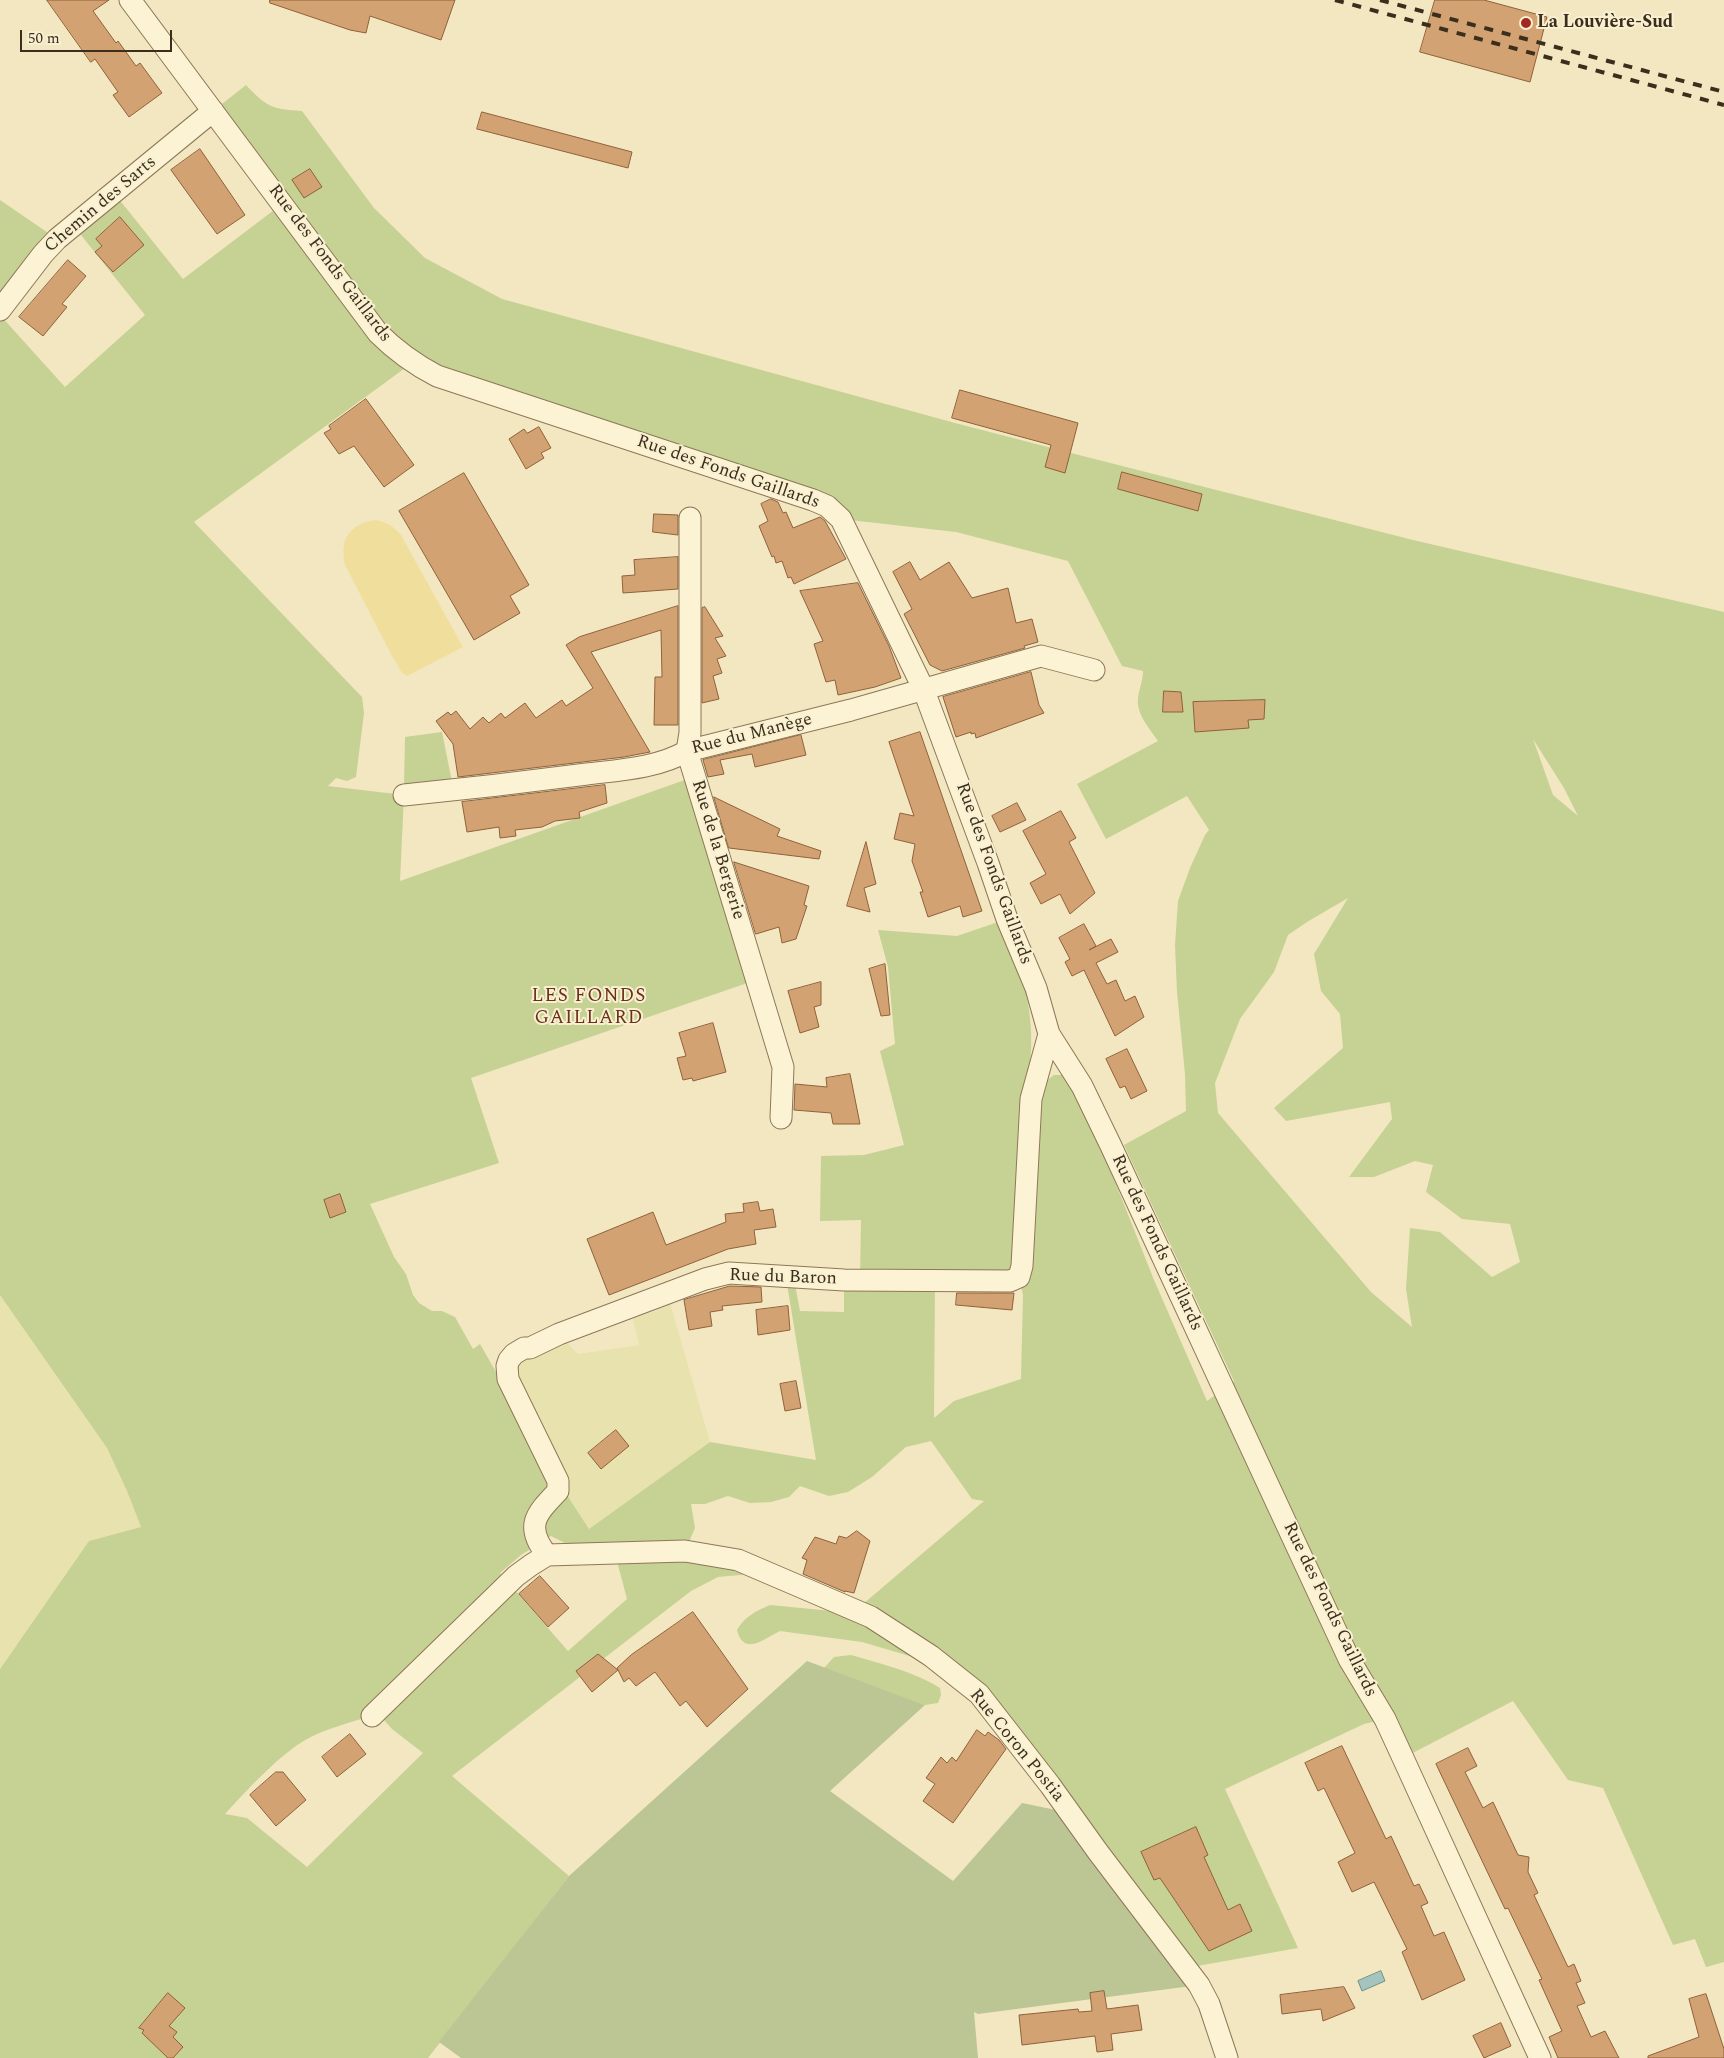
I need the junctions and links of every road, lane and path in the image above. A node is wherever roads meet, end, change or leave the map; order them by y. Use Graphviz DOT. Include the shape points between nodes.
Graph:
graph roads {
  1 [pos="130,0"];
  2 [pos="213,111"];
  3 [pos="0,310"];
  4 [pos="690,518"];
  5 [pos="1094,670"];
  6 [pos="923,688"];
  7 [pos="687,750"];
  8 [pos="404,795"];
  9 [pos="1049,1034"];
  10 [pos="781,1118"];
  11 [pos="547,1555"];
  12 [pos="372,1716"];
  13 [pos="1227,2058"];
  14 [pos="1540,2058"];
  1 -- 2 [label="street, Rue des Fonds Gaillards"];
  2 -- 3 [label="street, Chemin des Sarts" via="57,239"];
  2 -- 6 [label="street, Rue des Fonds Gaillards" via="378,333 412,363 437,376 827,506 841,519"];
  4 -- 7 [label="street, Rue de la Bergerie" via="690,733"];
  5 -- 6 [label="street, Rue du Manège" via="1041,656"];
  6 -- 7 [label="street, Rue du Manège" via="851,710"];
  6 -- 9 [label="street, Rue des Fonds Gaillards" via="1007,919 1036,988"];
  7 -- 8 [label="street, Rue du Manège" via="674,758 635,768"];
  7 -- 10 [label="street, Rue de la Bergerie" via="783,1067"];
  9 -- 11 [label="street, Rue du Baron" via="1032,1099 1019,1277 1010,1281 860,1280 729,1273 705,1278 514,1354 507,1366 508,1379 558,1480 558,1491 542,1508 534,1524 539,1545"];
  9 -- 14 [label="street, Rue des Fonds Gaillards" via="1082,1086 1111,1146 1349,1659 1385,1719"];
  11 -- 12 [label="street" via="516,1576"];
  11 -- 13 [label="street, Rue Coron Postia" via="685,1551 738,1560 872,1617 931,1656 979,1694 1190,1973 1209,2004"];
}
